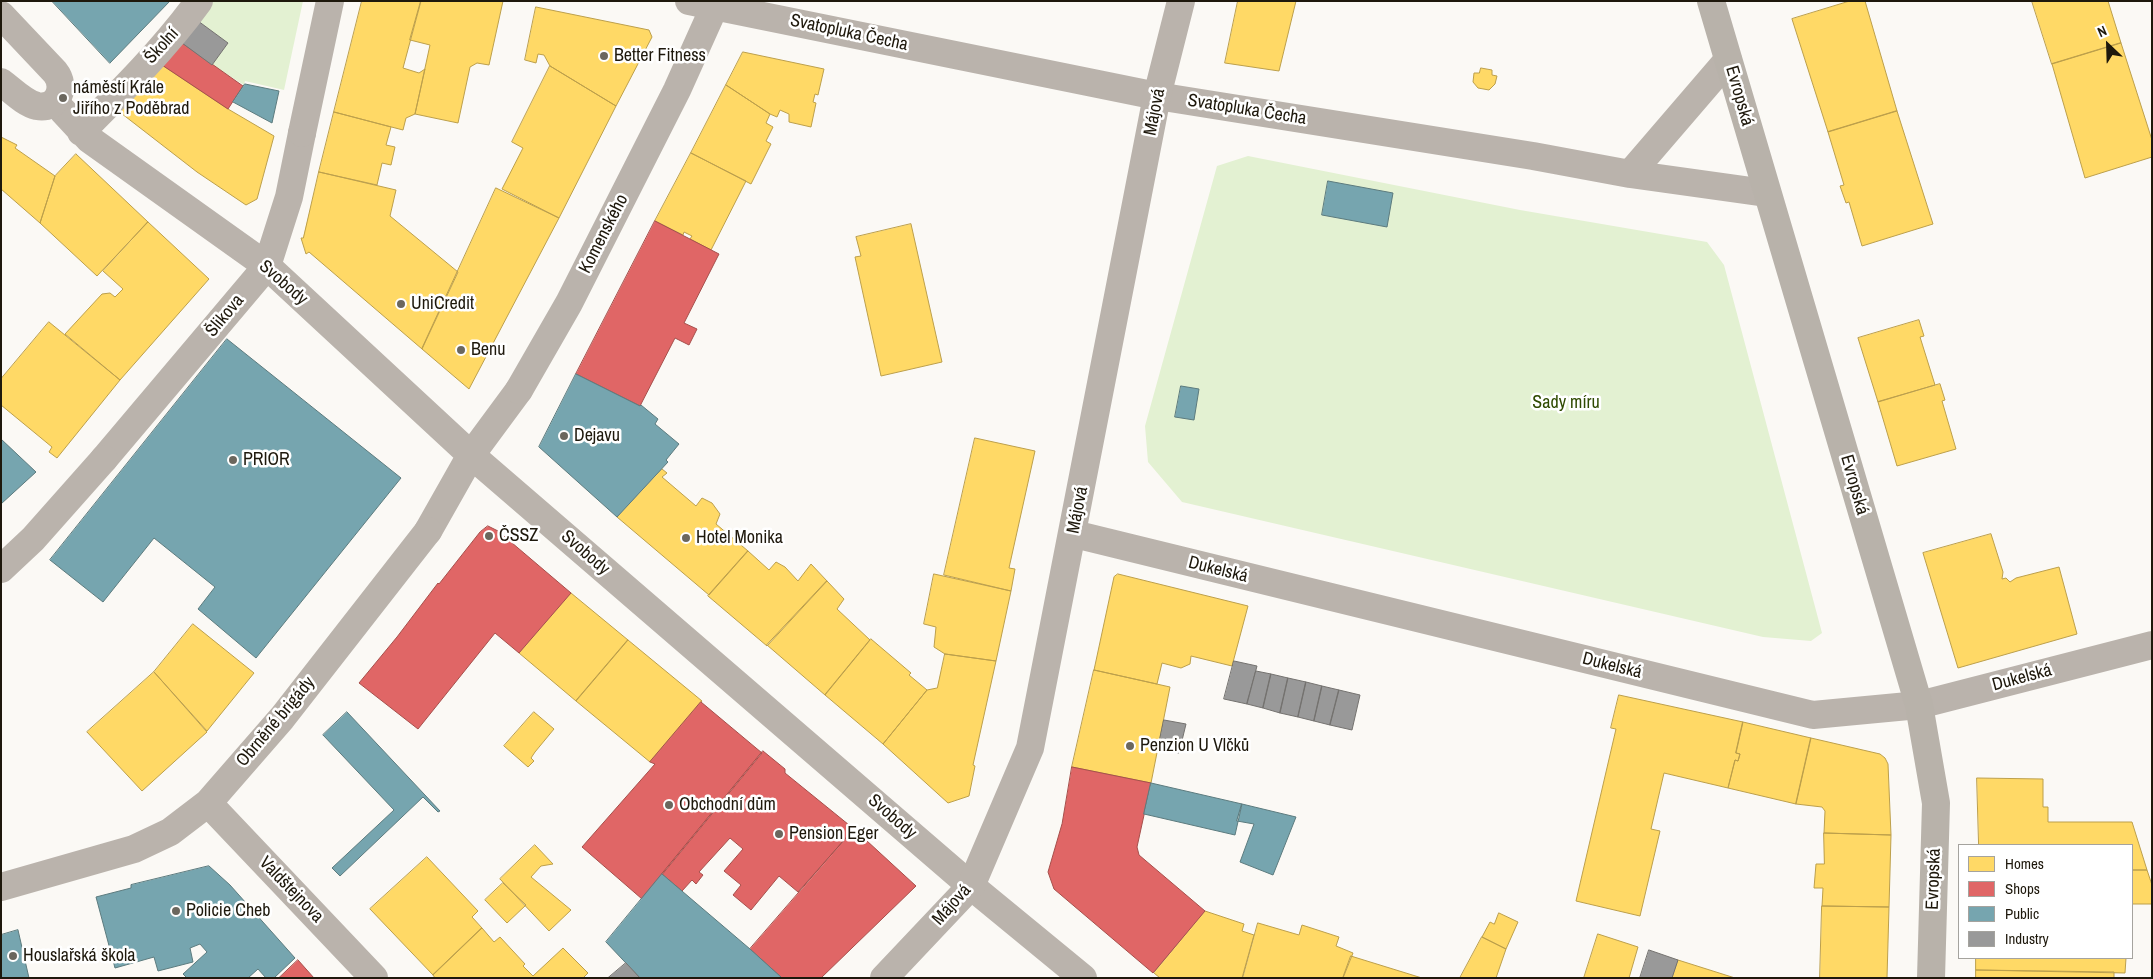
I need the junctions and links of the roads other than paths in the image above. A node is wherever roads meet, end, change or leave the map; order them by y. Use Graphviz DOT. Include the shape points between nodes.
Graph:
graph roads {
  1 [pos="199,1"];
  2 [pos="330,1"];
  3 [pos="1180,1"];
  4 [pos="1711,1"];
  5 [pos="707,3"];
  6 [pos="1,15"];
  7 [pos="1728,60"];
  8 [pos="1,82"];
  9 [pos="1157,96"];
  10 [pos="59,106"];
  11 [pos="81,132"];
  12 [pos="1630,174"];
  13 [pos="1766,193"];
  14 [pos="267,266"];
  15 [pos="471,454"];
  16 [pos="1074,534"];
  17 [pos="1,569"];
  18 [pos="2152,645"];
  19 [pos="1919,705"];
  20 [pos="208,803"];
  21 [pos="971,886"];
  22 [pos="1,887"];
  23 [pos="374,978"];
  24 [pos="884,978"];
  25 [pos="1083,978"];
  26 [pos="1931,978"];
  1 -- 11 [label="street, Školní" via="116,97"];
  2 -- 14 [label="street, Šlikova" via="289,197"];
  3 -- 9 [label="street, Májová"];
  4 -- 7 [label="main road, Evropská"];
  5 -- 9 [label="street, Svatopluka Čecha"];
  5 -- 15 [label="street, Komenského" via="677,90 573,294 518,390"];
  6 -- 10 [label="street" via="59,77"];
  7 -- 12 [label="street"];
  7 -- 13 [label="main road, Evropská"];
  8 -- 10 [label="street" via="36,106"];
  9 -- 12 [label="street, Svatopluka Čecha"];
  9 -- 16 [label="street, Májová"];
  10 -- 11 [label="street, Svobody"];
  11 -- 14 [label="street, Svobody"];
  12 -- 13 [label="street, Svatopluka Čecha"];
  13 -- 19 [label="main road, Evropská"];
  14 -- 15 [label="street, Svobody"];
  14 -- 17 [label="street, Šlikova" via="104,459 33,539"];
  15 -- 20 [label="street, Obrněné brigády" via="428,531 282,718"];
  15 -- 21 [label="street, Svobody"];
  16 -- 19 [label="street, Dukelská" via="1813,715"];
  16 -- 21 [label="street, Májová" via="1030,748"];
  18 -- 19 [label="street, Dukelská"];
  19 -- 26 [label="main road, Evropská" via="1936,803"];
  20 -- 22 [label="street, Obrněné brigády" via="170,832 134,849"];
  20 -- 23 [label="street, Valdštejnova"];
  21 -- 24 [label="street, Májová"];
  21 -- 25 [label="street, Svobody"];
}
